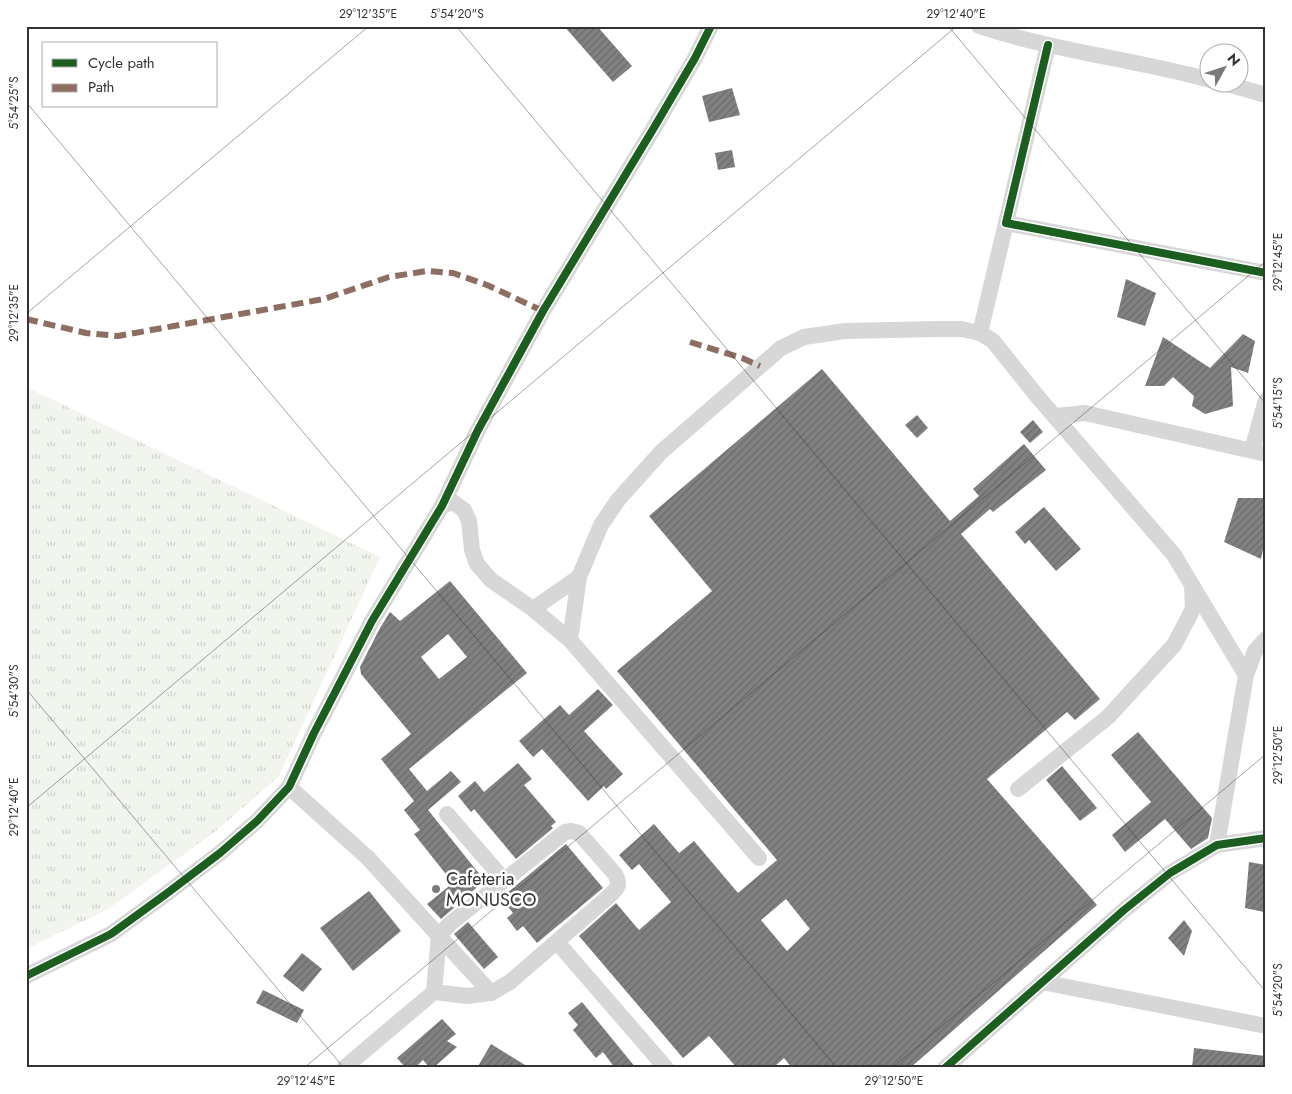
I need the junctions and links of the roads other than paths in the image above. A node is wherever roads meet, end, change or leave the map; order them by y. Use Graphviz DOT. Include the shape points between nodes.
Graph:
graph roads {
  1 [pos="711,26"];
  2 [pos="979,26"];
  3 [pos="1048,45"];
  4 [pos="1200,77"];
  5 [pos="1250,90"];
  6 [pos="1266,95"];
  7 [pos="1006,223"];
  8 [pos="1266,273"];
  9 [pos="980,333"];
  10 [pos="1266,400"];
  11 [pos="1056,416"];
  12 [pos="1259,452"];
  13 [pos="442,506"];
  14 [pos="579,577"];
  15 [pos="1192,585"];
  16 [pos="533,609"];
  17 [pos="1266,639"];
  18 [pos="570,640"];
  19 [pos="1246,675"];
  20 [pos="289,787"];
  21 [pos="1018,789"];
  22 [pos="447,814"];
  23 [pos="1266,838"];
  24 [pos="1217,845"];
  25 [pos="759,858"];
  26 [pos="504,880"];
  27 [pos="439,935"];
  28 [pos="557,942"];
  29 [pos="26,976"];
  30 [pos="1042,982"];
  31 [pos="434,992"];
  32 [pos="491,993"];
  33 [pos="1266,1026"];
  34 [pos="344,1068"];
  35 [pos="666,1068"];
  36 [pos="945,1068"];
  1 -- 13 [label="street" via="543,311 478,430"];
  2 -- 3 [label="street"];
  3 -- 4 [label="street"];
  3 -- 7 [label="street"];
  5 -- 6 [label="street"];
  7 -- 8 [label="street"];
  7 -- 9 [label="street"];
  9 -- 11 [label="street" via="993,341"];
  9 -- 14 [label="street" via="953,329 845,331 804,337 781,348 662,452 618,500 601,525"];
  10 -- 12 [label="street"];
  11 -- 12 [label="street" via="1085,413"];
  11 -- 15 [label="street" via="1174,555"];
  13 -- 16 [label="street" via="452,502 464,510 477,564 491,580"];
  13 -- 20 [label="street" via="372,621"];
  14 -- 16 [label="street"];
  14 -- 18 [label="street"];
  15 -- 19 [label="street"];
  15 -- 21 [label="street" via="1192,610 1174,645 1108,716"];
  16 -- 18 [label="street"];
  17 -- 19 [label="street" via="1255,651"];
  18 -- 25 [label="street"];
  19 -- 24 [label="street"];
  20 -- 27 [label="street" via="368,858"];
  20 -- 29 [label="street" via="220,853 111,934"];
  22 -- 26 [label="street"];
  23 -- 24 [label="street"];
  24 -- 30 [label="street" via="1170,874 1124,910"];
  26 -- 27 [label="street"];
  26 -- 28 [label="street" via="565,832 571,831 579,833 615,874 618,887"];
  27 -- 31 [label="street"];
  27 -- 32 [label="street"];
  28 -- 32 [label="street" via="510,982"];
  28 -- 35 [label="street"];
  30 -- 33 [label="street"];
  30 -- 36 [label="street"];
  31 -- 32 [label="street" via="466,996"];
  31 -- 34 [label="street"];
}
